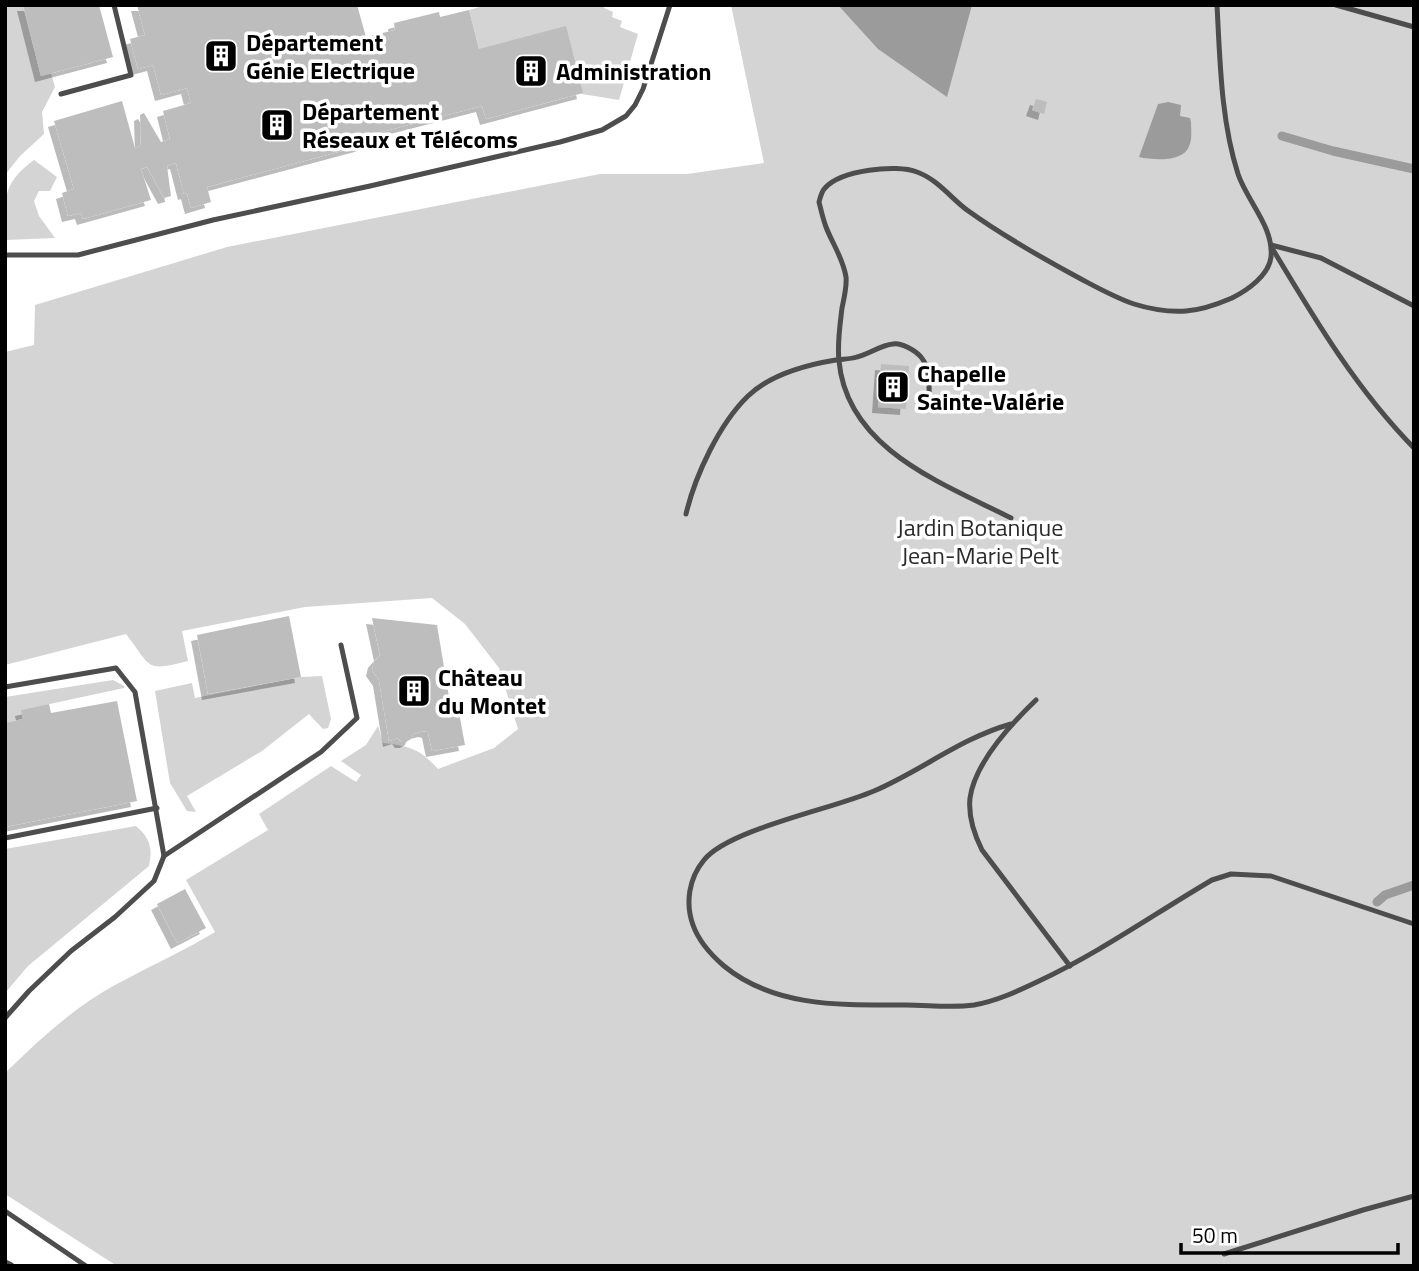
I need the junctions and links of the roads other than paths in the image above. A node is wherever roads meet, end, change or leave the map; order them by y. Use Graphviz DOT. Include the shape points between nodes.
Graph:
graph roads {
  1 [pos="114,5"];
  2 [pos="1217,5"];
  3 [pos="1336,5"];
  4 [pos="670,6"];
  5 [pos="1414,27"];
  6 [pos="61,94"];
  7 [pos="1271,245"];
  8 [pos="5,255"];
  9 [pos="1414,306"];
  10 [pos="839,359"];
  11 [pos="929,403"];
  12 [pos="1414,448"];
  13 [pos="686,514"];
  14 [pos="1011,517"];
  15 [pos="341,645"];
  16 [pos="5,687"];
  17 [pos="1036,700"];
  18 [pos="1011,724"];
  19 [pos="157,808"];
  20 [pos="5,838"];
  21 [pos="164,856"];
  22 [pos="1414,924"];
  23 [pos="1070,966"];
  24 [pos="5,1018"];
  25 [pos="1414,1196"];
  26 [pos="5,1211"];
  27 [pos="1224,1254"];
  28 [pos="5,1263"];
  29 [pos="11,1266"];
  30 [pos="86,1266"];
  1 -- 6 [label="lane" via="131,75"];
  2 -- 7 [label="lane" via="1224,104 1238,174"];
  3 -- 5 [label="lane"];
  4 -- 8 [label="lane" via="635,105 626,116 601,130 78,255"];
  7 -- 9 [label="lane" via="1321,258"];
  7 -- 10 [label="lane" via="1266,270 1236,296 1187,311 1163,310 1134,304 1064,270 994,229 917,171 868,170 825,187 819,202 846,281"];
  7 -- 12 [label="lane" via="1344,362"];
  10 -- 11 [label="lane" via="855,358 894,343 909,348 928,368"];
  10 -- 13 [label="lane" via="787,372 750,394 719,435 690,495"];
  10 -- 14 [label="lane" via="844,390 874,436 925,474"];
  15 -- 21 [label="lane" via="357,718 321,752"];
  16 -- 19 [label="lane" via="116,667 135,692"];
  17 -- 18 [label="lane"];
  18 -- 23 [label="lane" via="976,777 970,798 973,832 1001,877"];
  18 -- 23 [label="lane" via="987,731 873,791 718,847 703,860 693,880 688,898 691,921 698,939 737,976 803,1002 974,1005 1007,996"];
  19 -- 20 [label="lane"];
  19 -- 21 [label="lane"];
  21 -- 24 [label="lane" via="153,881 71,951"];
  22 -- 23 [label="lane" via="1271,876 1231,874 1212,880"];
  25 -- 27 [label="lane"];
  26 -- 30 [label="lane"];
  28 -- 29 [label="street"];
}
